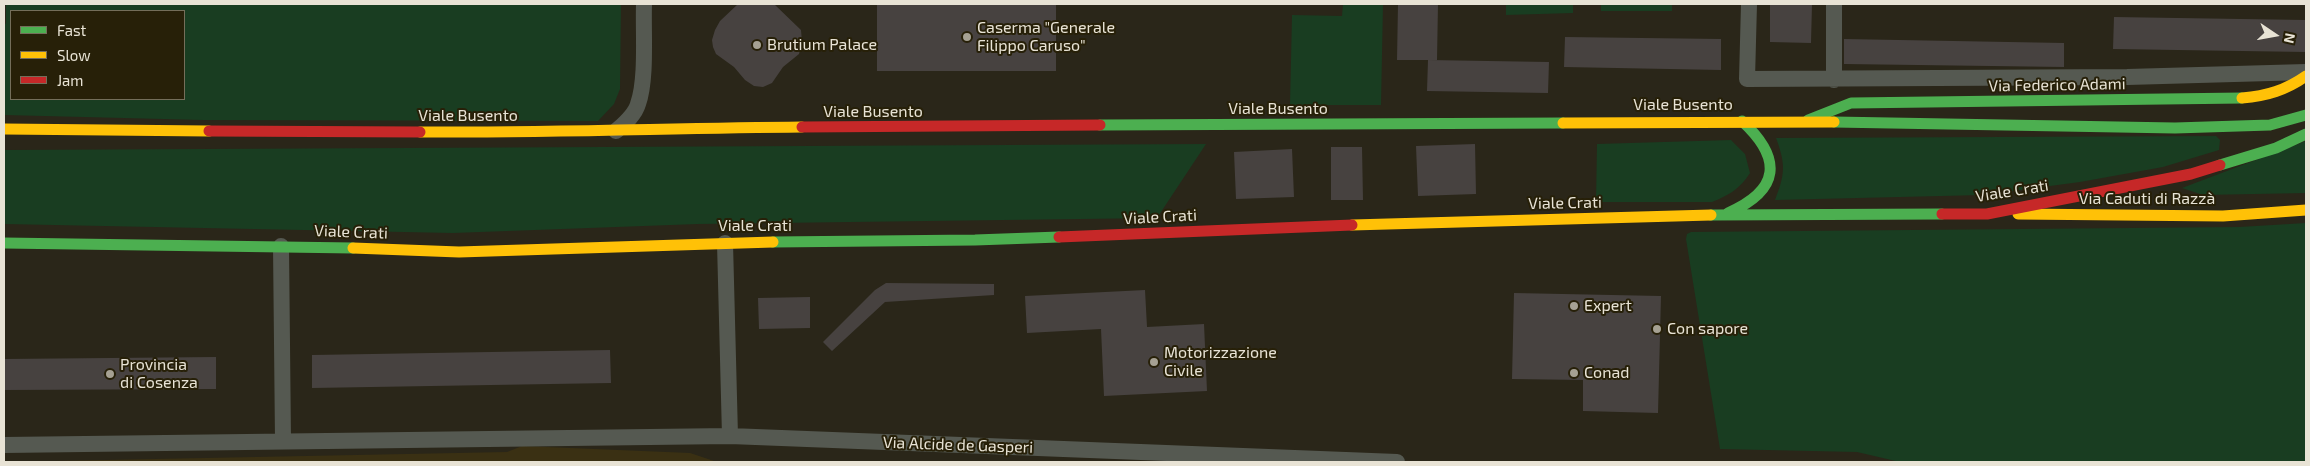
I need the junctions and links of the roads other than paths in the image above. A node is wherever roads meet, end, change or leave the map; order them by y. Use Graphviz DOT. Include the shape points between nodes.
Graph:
graph roads {
  1 [pos="644,4"];
  2 [pos="1749,4"];
  3 [pos="1834,4"];
  4 [pos="2306,72"];
  5 [pos="2306,76"];
  6 [pos="1834,80"];
  7 [pos="2306,115"];
  8 [pos="1742,121"];
  9 [pos="1806,121"];
  10 [pos="4,129"];
  11 [pos="616,131"];
  12 [pos="2306,134"];
  13 [pos="2306,210"];
  14 [pos="1987,214"];
  15 [pos="1724,215"];
  16 [pos="4,243"];
  17 [pos="725,243"];
  18 [pos="281,246"];
  19 [pos="730,436"];
  20 [pos="283,441"];
  21 [pos="4,445"];
  22 [pos="1397,462"];
  1 -- 11 [label="street" via="642,83 638,106"];
  2 -- 6 [label="street" via="1747,79"];
  3 -- 6 [label="street"];
  4 -- 6 [label="street"];
  5 -- 9 [label="main road, Via Federico Adami" via="2292,88 2263,97 1851,103"];
  7 -- 9 [label="main road, Via Federico Adami" via="2270,125 2176,128"];
  8 -- 9 [label="main road, Via Federico Adami"];
  8 -- 11 [label="main road, Viale Busento"];
  8 -- 15 [label="main road" via="1763,143 1769,174 1761,193"];
  10 -- 11 [label="main road, Viale Busento"];
  12 -- 14 [label="main road, Viale Crati" via="2276,148 2191,174"];
  13 -- 14 [label="main road, Via Caduti di Razzà" via="2223,216"];
  14 -- 15 [label="main road, Viale Crati"];
  15 -- 17 [label="main road, Viale Crati" via="1380,224 985,240"];
  16 -- 18 [label="main road, Viale Crati"];
  17 -- 18 [label="main road, Viale Crati" via="459,252"];
  17 -- 19 [label="street" via="735,379"];
  18 -- 20 [label="street"];
  19 -- 20 [label="street, Via Alcide de Gasperi"];
  19 -- 22 [label="street, Via Alcide de Gasperi"];
  20 -- 21 [label="street, Via Alcide de Gasperi"];
}
